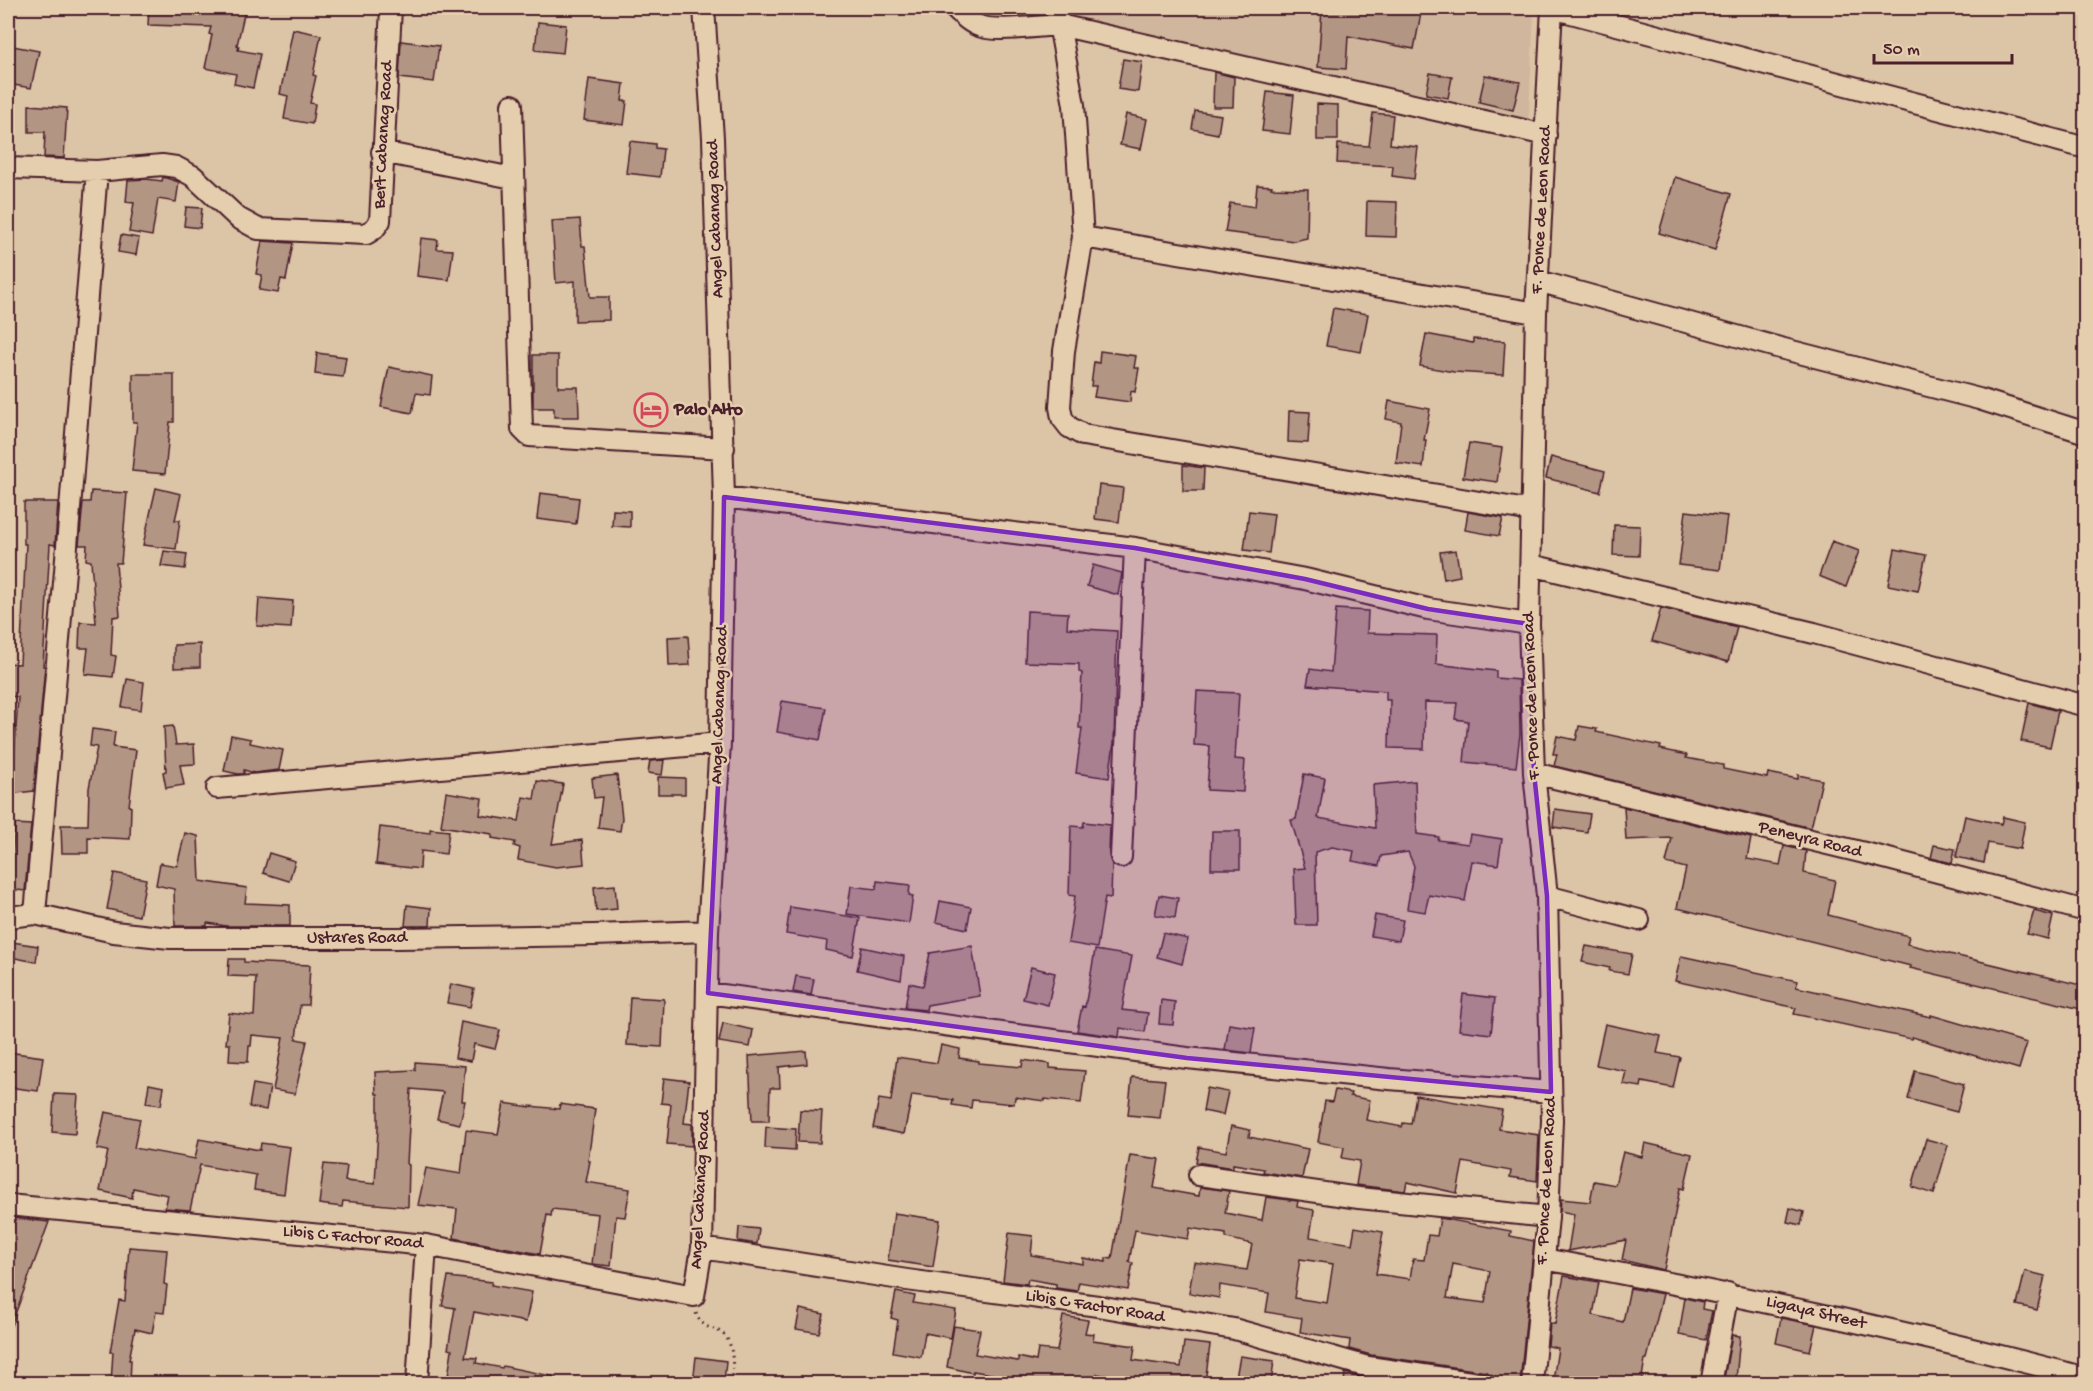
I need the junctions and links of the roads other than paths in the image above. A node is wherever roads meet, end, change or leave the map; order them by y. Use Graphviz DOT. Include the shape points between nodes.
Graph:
graph roads {
  1 [pos="391,8"];
  2 [pos="704,8"];
  3 [pos="955,8"];
  4 [pos="1552,8"];
  5 [pos="1057,16"];
  6 [pos="512,105"];
  7 [pos="1546,135"];
  8 [pos="2085,148"];
  9 [pos="382,152"];
  10 [pos="8,168"];
  11 [pos="97,171"];
  12 [pos="513,178"];
  13 [pos="1083,237"];
  14 [pos="1538,281"];
  15 [pos="1536,312"];
  16 [pos="2085,433"];
  17 [pos="724,448"];
  18 [pos="724,496"];
  19 [pos="1532,511"];
  20 [pos="1135,548"];
  21 [pos="1531,565"];
  22 [pos="1529,624"];
  23 [pos="2085,706"];
  24 [pos="720,743"];
  25 [pos="1534,773"];
  26 [pos="217,788"];
  27 [pos="1121,857"];
  28 [pos="1547,896"];
  29 [pos="2085,911"];
  30 [pos="35,914"];
  31 [pos="8,917"];
  32 [pos="1639,920"];
  33 [pos="708,931"];
  34 [pos="708,993"];
  35 [pos="1551,1092"];
  36 [pos="1198,1175"];
  37 [pos="8,1205"];
  38 [pos="1548,1217"];
  39 [pos="426,1245"];
  40 [pos="702,1248"];
  41 [pos="1544,1259"];
  42 [pos="1728,1293"];
  43 [pos="694,1296"];
  44 [pos="2085,1378"];
  45 [pos="417,1383"];
  46 [pos="1485,1383"];
  47 [pos="1532,1383"];
  48 [pos="1712,1383"];
  1 -- 9 [label="street, Bert Cabanag Road"];
  2 -- 17 [label="street, Angel Cabanag Road" via="713,138"];
  3 -- 5 [label="street" via="982,27"];
  4 -- 7 [label="street, F. Ponce de Leon Road"];
  4 -- 8 [label="street"];
  5 -- 7 [label="street"];
  5 -- 13 [label="street" via="1074,105"];
  6 -- 12 [label="street"];
  7 -- 14 [label="street, F. Ponce de Leon Road"];
  9 -- 11 [label="street, Bert Cabanag Road" via="380,221 366,234 258,229 238,218 193,176 176,167"];
  9 -- 12 [label="street"];
  10 -- 11 [label="street, Bert Cabanag Road"];
  11 -- 30 [label="street"];
  12 -- 17 [label="street" via="522,429 529,436"];
  13 -- 15 [label="street"];
  13 -- 19 [label="street" via="1064,351 1060,407 1062,418 1083,435"];
  14 -- 15 [label="street, F. Ponce de Leon Road"];
  14 -- 16 [label="street" via="1979,399"];
  15 -- 19 [label="street, F. Ponce de Leon Road"];
  17 -- 18 [label="street, Angel Cabanag Road"];
  18 -- 20 [label="street"];
  18 -- 24 [label="street, Angel Cabanag Road"];
  19 -- 21 [label="street, F. Ponce de Leon Road"];
  20 -- 22 [label="street" via="1305,579 1428,609"];
  20 -- 27 [label="street"];
  21 -- 22 [label="street, F. Ponce de Leon Road"];
  21 -- 23 [label="street" via="1814,633"];
  22 -- 25 [label="street, F. Ponce de Leon Road"];
  24 -- 26 [label="street"];
  24 -- 33 [label="street, Angel Cabanag Road"];
  25 -- 28 [label="street, F. Ponce de Leon Road"];
  25 -- 29 [label="street, Peneyra Road"];
  28 -- 32 [label="street"];
  28 -- 35 [label="street, F. Ponce de Leon Road"];
  30 -- 31 [label="street, Ustares Road"];
  30 -- 33 [label="street, Ustares Road" via="114,932 170,938"];
  33 -- 34 [label="street, Angel Cabanag Road"];
  34 -- 35 [label="street" via="1187,1058"];
  34 -- 40 [label="street, Angel Cabanag Road"];
  35 -- 38 [label="street, F. Ponce de Leon Road"];
  36 -- 38 [label="street" via="1359,1198"];
  37 -- 39 [label="street, Libis C Factor Road"];
  38 -- 41 [label="street, F. Ponce de Leon Road"];
  39 -- 43 [label="street, Libis C Factor Road"];
  39 -- 45 [label="street"];
  40 -- 43 [label="street, Angel Cabanag Road"];
  40 -- 46 [label="street, Libis C Factor Road" via="1234,1329 1368,1367"];
  41 -- 42 [label="street, Ligaya Street"];
  41 -- 47 [label="street, F. Ponce de Leon Road"];
  42 -- 44 [label="street, Ligaya Street" via="2002,1355"];
  42 -- 48 [label="street"];
}
